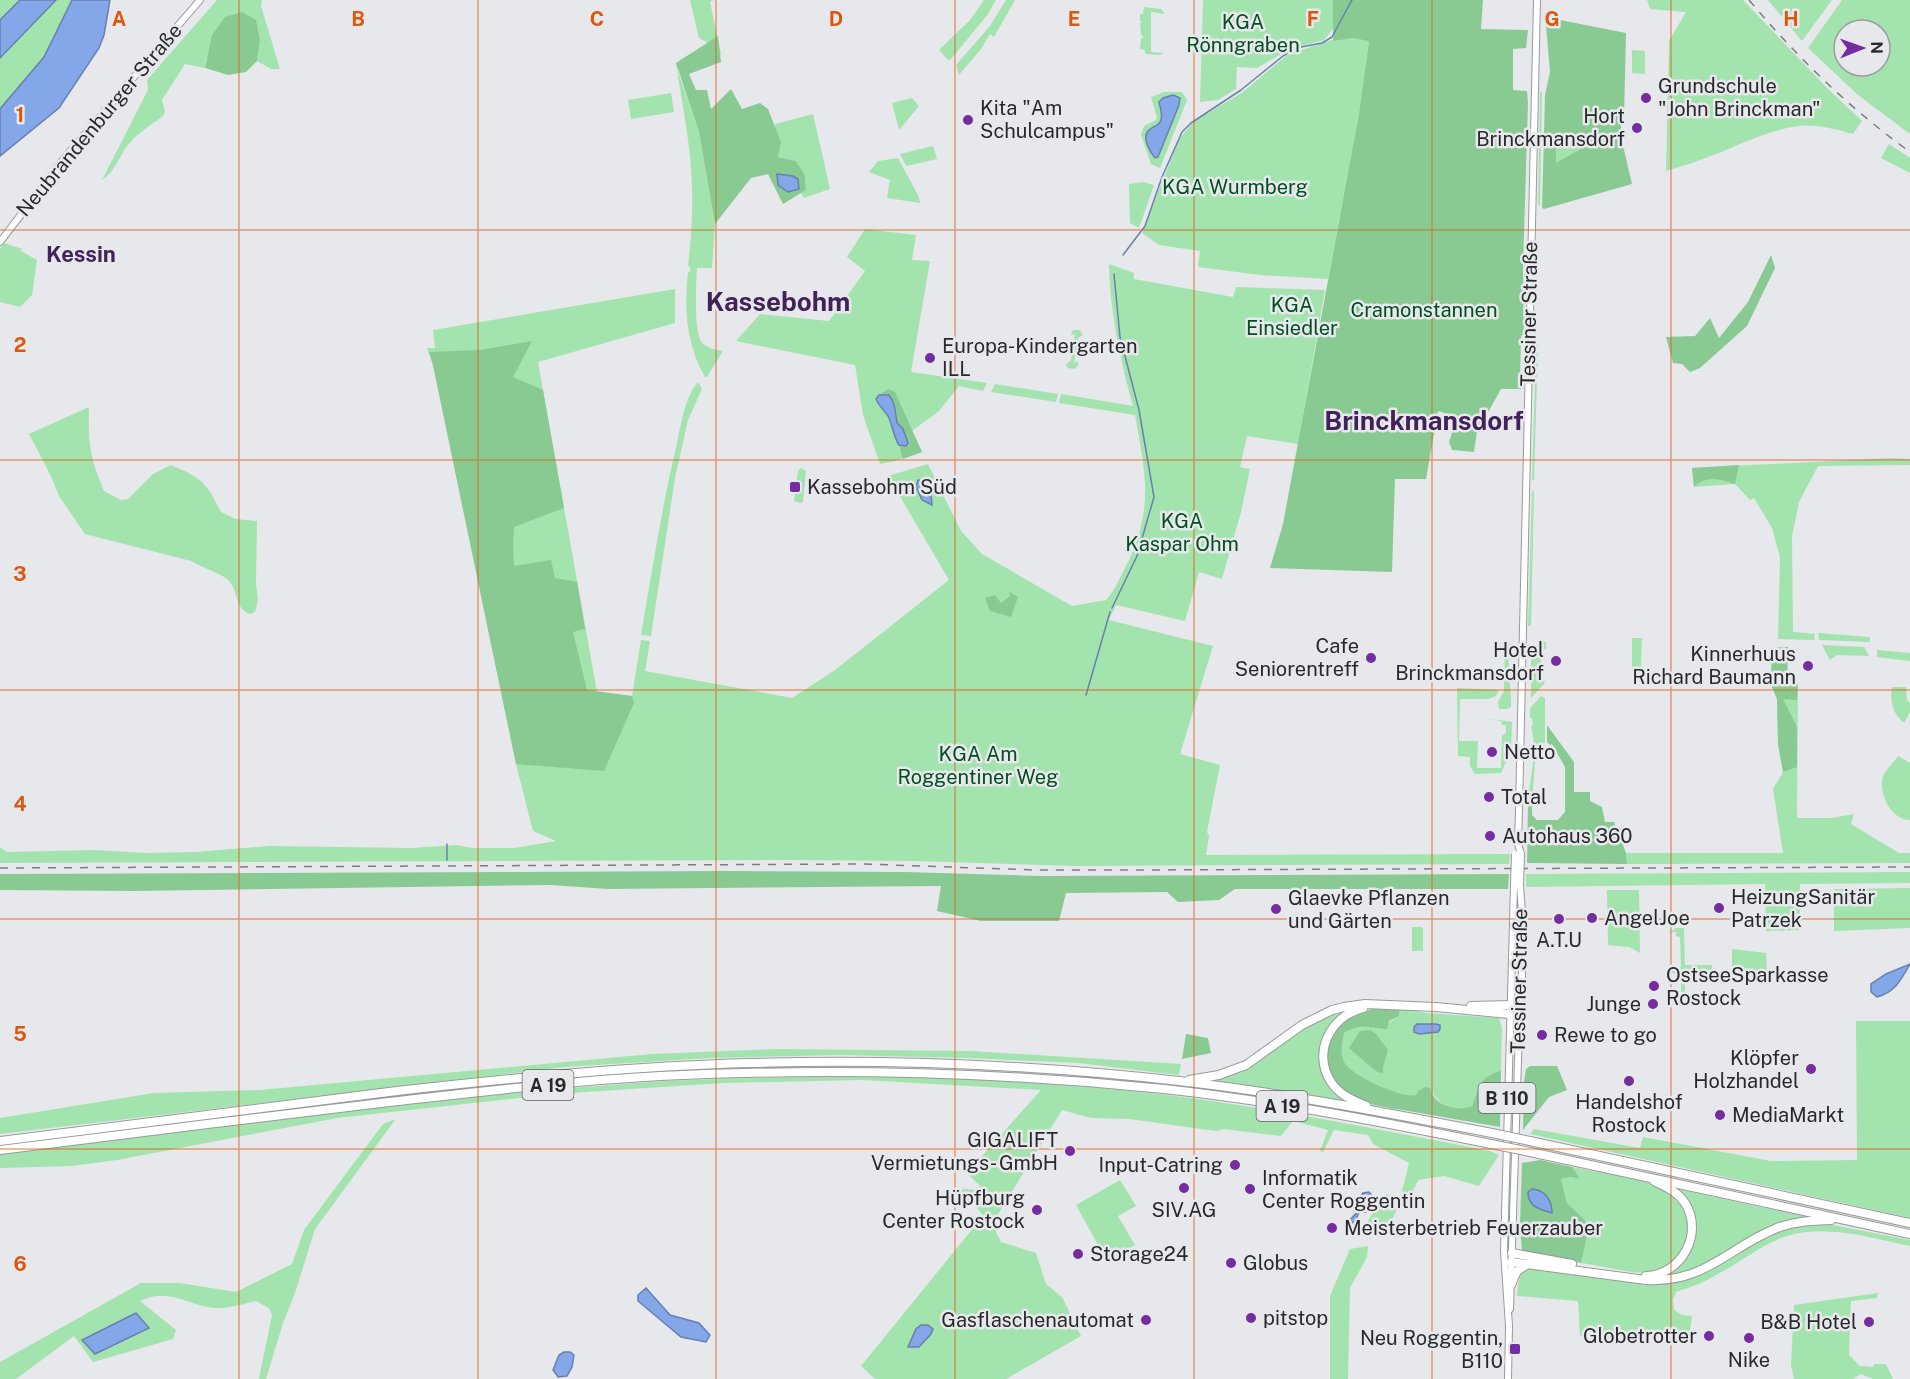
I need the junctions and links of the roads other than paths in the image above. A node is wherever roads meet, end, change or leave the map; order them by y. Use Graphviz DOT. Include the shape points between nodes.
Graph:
graph roads {
  1 [pos="200,0"];
  2 [pos="1537,0"];
  3 [pos="0,242"];
  4 [pos="1517,885"];
  5 [pos="1381,1005"];
  6 [pos="1510,1005"];
  7 [pos="1521,1005"];
  8 [pos="1436,1007"];
  9 [pos="1509,1014"];
  10 [pos="1519,1015"];
  11 [pos="1181,1082"];
  12 [pos="1375,1111"];
  13 [pos="0,1141"];
  14 [pos="0,1150"];
  15 [pos="1645,1176"];
  16 [pos="1842,1219"];
  17 [pos="1910,1223"];
  18 [pos="1910,1233"];
  19 [pos="1508,1252"];
  20 [pos="1508,1261"];
  21 [pos="1530,1264"];
  22 [pos="1511,1285"];
  23 [pos="1508,1315"];
  24 [pos="1508,1379"];
  1 -- 3 [label="main road, Neubrandenburger Straße" via="66,156"];
  2 -- 4 [label="main road, Tessiner Straße, bridge"];
  4 -- 6 [label="main road, Tessiner Straße"];
  4 -- 7 [label="main road, Tessiner Straße" via="1522,913"];
  5 -- 8 [label="highway"];
  5 -- 11 [label="highway" via="1332,1010 1302,1025 1246,1065"];
  5 -- 12 [label="highway" via="1351,1012 1340,1019 1327,1037 1323,1057 1327,1076 1335,1088"];
  6 -- 7 [label="main road"];
  6 -- 8 [label="highway"];
  6 -- 9 [label="main road, Tessiner Straße"];
  7 -- 10 [label="main road, Tessiner Straße"];
  8 -- 9 [label="highway"];
  9 -- 10 [label="main road"];
  9 -- 19 [label="main road, Tessiner Straße / B 110"];
  10 -- 19 [label="main road, Tessiner Straße / B 110"];
  11 -- 12 [label="highway, A 19"];
  11 -- 13 [label="highway, A 19" via="932,1063 666,1066 465,1084"];
  12 -- 17 [label="highway, A 19, bridge"];
  14 -- 15 [label="highway, A 19, bridge" via="551,1085 657,1076 834,1072 990,1076 1168,1090 1319,1111"];
  15 -- 16 [label="highway, A 19"];
  15 -- 19 [label="highway" via="1679,1195 1691,1218 1692,1236 1686,1251 1669,1269 1644,1276"];
  16 -- 18 [label="highway, A 19"];
  16 -- 21 [label="highway" via="1798,1222 1778,1228 1701,1271 1667,1280"];
  19 -- 20 [label="main road, Tessiner Straße / B 110"];
  20 -- 21 [label="highway"];
  20 -- 22 [label="main road, B 110"];
  20 -- 23 [label="main road, B 110"];
  21 -- 22 [label="highway" via="1517,1271"];
  22 -- 23 [label="main road, B 110"];
  23 -- 24 [label="main road, B 110"];
}
